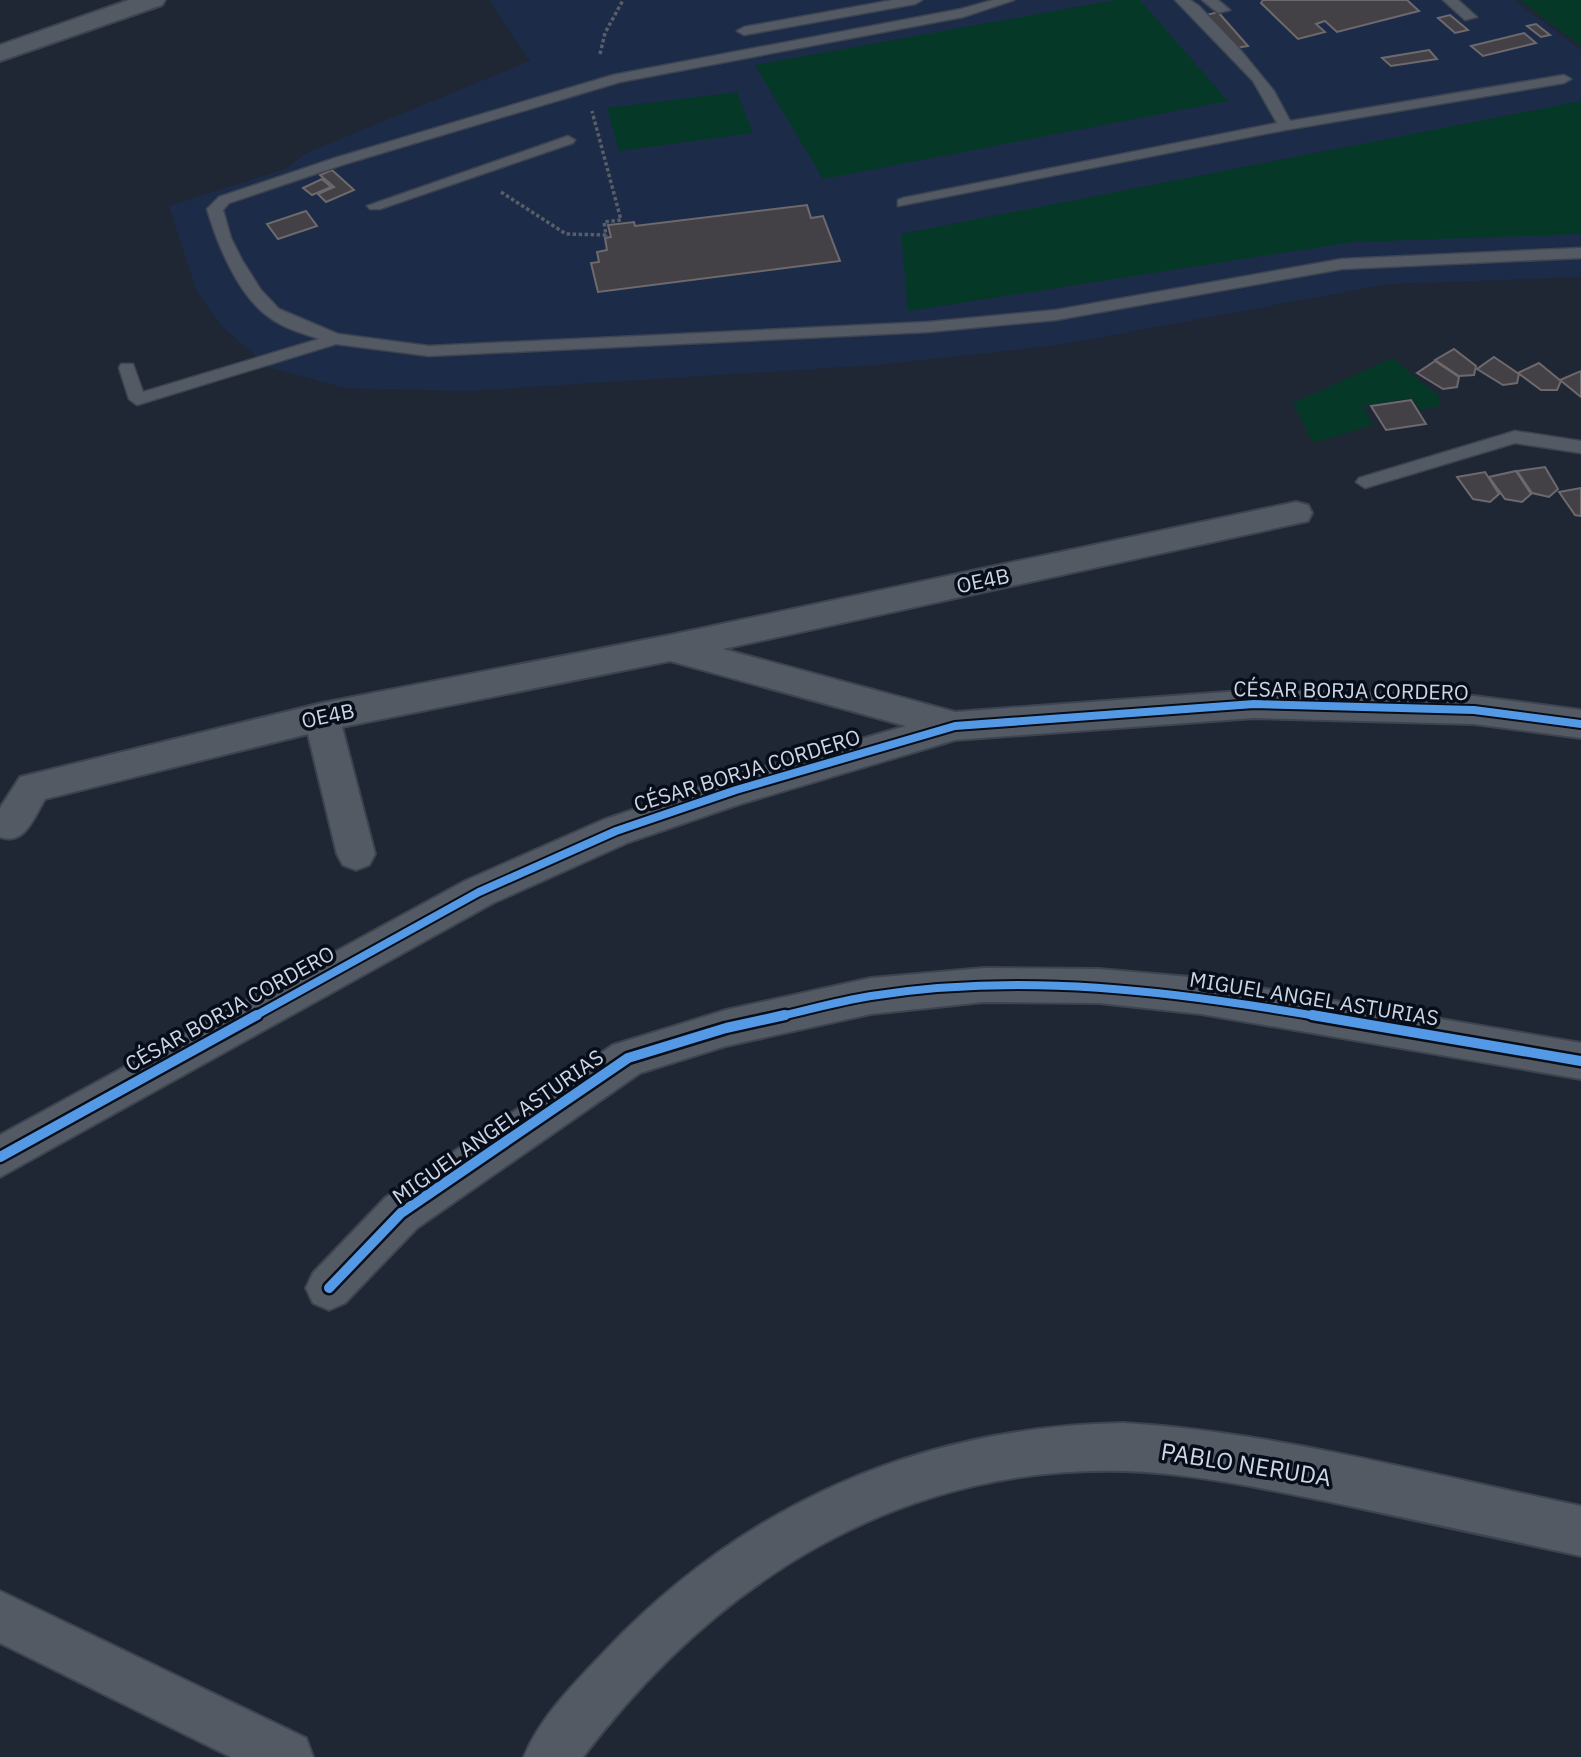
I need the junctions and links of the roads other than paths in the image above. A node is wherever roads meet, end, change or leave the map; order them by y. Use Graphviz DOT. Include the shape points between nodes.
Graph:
graph roads {
  1 [pos="153,0"];
  2 [pos="915,0"];
  3 [pos="1007,0"];
  4 [pos="1182,0"];
  5 [pos="1209,0"];
  6 [pos="1450,0"];
  7 [pos="958,7"];
  8 [pos="1223,10"];
  9 [pos="1470,17"];
  10 [pos="744,31"];
  11 [pos="0,53"];
  12 [pos="1564,79"];
  13 [pos="1285,127"];
  14 [pos="568,140"];
  15 [pos="903,203"];
  16 [pos="375,206"];
  17 [pos="1581,253"];
  18 [pos="336,339"];
  19 [pos="127,368"];
  20 [pos="1581,447"];
  21 [pos="1365,482"];
  22 [pos="1296,513"];
  23 [pos="670,648"];
  24 [pos="322,717"];
  25 [pos="1581,724"];
  26 [pos="955,726"];
  27 [pos="9,825"];
  28 [pos="356,854"];
  29 [pos="1581,1061"];
  30 [pos="0,1157"];
  31 [pos="329,1288"];
  32 [pos="1581,1531"];
  33 [pos="0,1616"];
  34 [pos="288,1757"];
  35 [pos="550,1757"];
  1 -- 11 [label="street"];
  2 -- 10 [label="lane"];
  3 -- 7 [label="lane"];
  4 -- 13 [label="lane" via="1269,93"];
  5 -- 8 [label="lane"];
  6 -- 9 [label="lane"];
  7 -- 18 [label="lane" via="618,78 340,160 224,200 215,209 223,238 255,293 273,313"];
  12 -- 13 [label="lane"];
  13 -- 15 [label="lane"];
  14 -- 16 [label="lane"];
  17 -- 18 [label="lane" via="1342,264 1056,315 928,327 429,351"];
  18 -- 19 [label="lane" via="136,399"];
  20 -- 21 [label="lane" via="1515,437"];
  22 -- 23 [label="street, OE4B"];
  23 -- 24 [label="street, OE4B"];
  23 -- 26 [label="street"];
  24 -- 27 [label="street, OE4B" via="33,787"];
  24 -- 28 [label="street"];
  25 -- 26 [label="street, CÉSAR BORJA CORDERO" via="1474,710 1254,704"];
  26 -- 30 [label="street, CÉSAR BORJA CORDERO" via="615,831 479,892"];
  29 -- 31 [label="street, MIGUEL ANGEL ASTURIAS" via="1201,996 1099,986 984,985 871,996 726,1028 628,1058 401,1213"];
  32 -- 35 [label="street, PABLO NERUDA" via="1228,1457 1122,1447 1026,1452 930,1475 828,1513 739,1564 657,1634"];
  33 -- 34 [label="street"];
}
